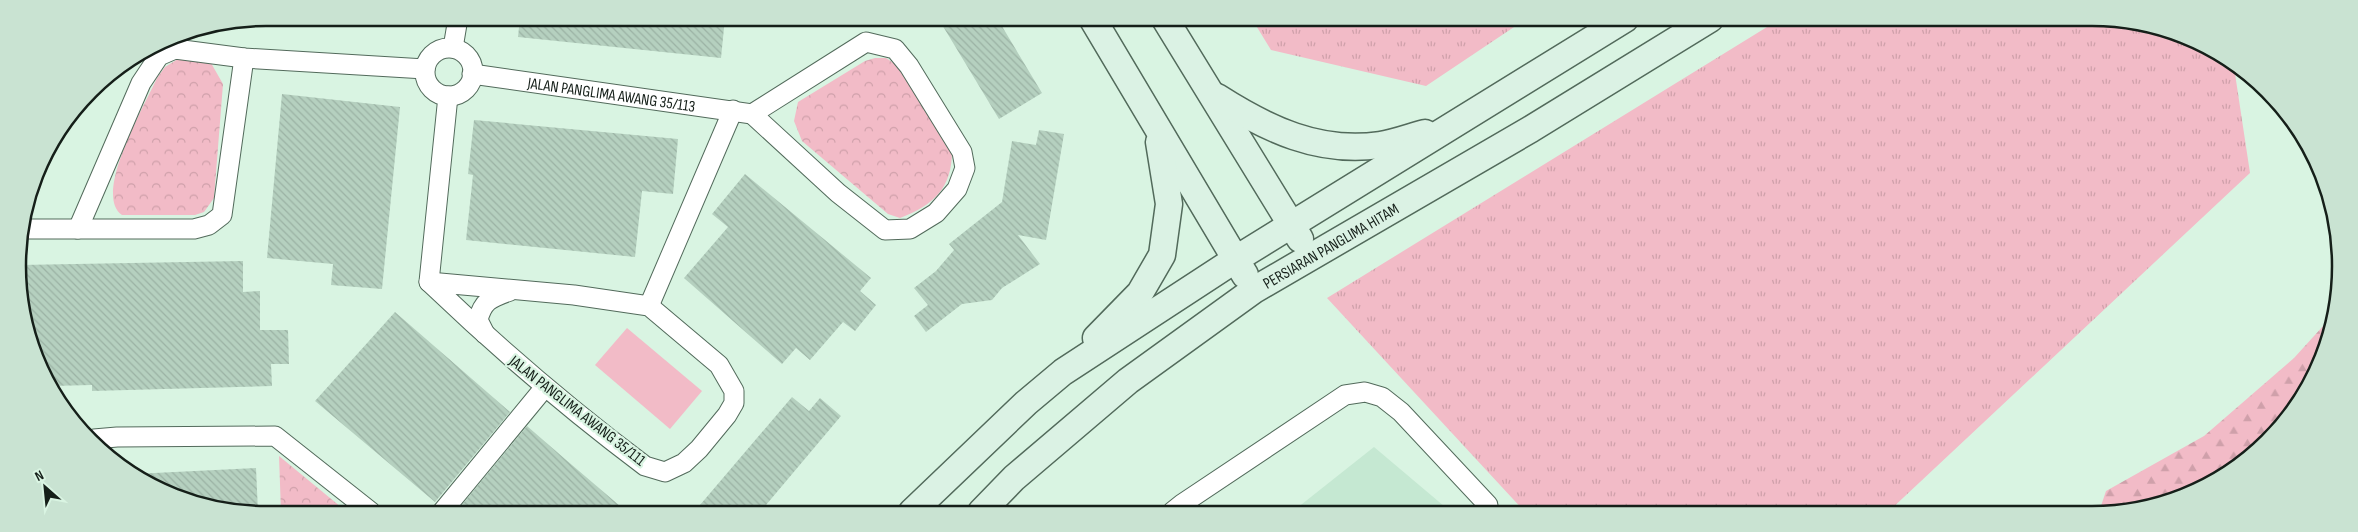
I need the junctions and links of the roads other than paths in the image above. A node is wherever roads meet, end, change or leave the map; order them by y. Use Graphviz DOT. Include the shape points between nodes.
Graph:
graph roads {
  1 [pos="457,26"];
  2 [pos="1097,26"];
  3 [pos="1170,26"];
  4 [pos="1615,26"];
  5 [pos="1699,26"];
  6 [pos="453,48"];
  7 [pos="244,58"];
  8 [pos="425,69"];
  9 [pos="472,74"];
  10 [pos="1212,94"];
  11 [pos="448,96"];
  12 [pos="733,110"];
  13 [pos="752,114"];
  14 [pos="1156,126"];
  15 [pos="1451,126"];
  16 [pos="1292,225"];
  17 [pos="29,229"];
  18 [pos="78,229"];
  19 [pos="1311,257"];
  20 [pos="1236,259"];
  21 [pos="429,282"];
  22 [pos="512,290"];
  23 [pos="1254,290"];
  24 [pos="649,306"];
  25 [pos="485,336"];
  26 [pos="1063,372"];
  27 [pos="545,387"];
  28 [pos="99,439"];
  29 [pos="1014,478"];
  30 [pos="1488,505"];
  31 [pos="363,506"];
  32 [pos="447,506"];
  33 [pos="918,506"];
  34 [pos="986,506"];
  35 [pos="1002,506"];
  36 [pos="1180,506"];
  1 -- 6 [label="street"];
  2 -- 14 [label="main road"];
  3 -- 10 [label="main road"];
  4 -- 15 [label="main road"];
  5 -- 19 [label="main road, PERSIARAN PANGLIMA HITAM" via="1531,129"];
  6 -- 8 [label="street" via="438,51"];
  6 -- 9 [label="street" via="470,60"];
  7 -- 8 [label="street"];
  7 -- 18 [label="street" via="175,49 159,56 141,83"];
  7 -- 18 [label="street" via="222,215 209,225 194,229"];
  8 -- 11 [label="street" via="425,77 433,90"];
  9 -- 11 [label="street" via="468,87"];
  9 -- 12 [label="street, JALAN PANGLIMA AWANG 35/113"];
  10 -- 15 [label="main road" via="1249,118 1284,134 1330,146 1380,145"];
  10 -- 16 [label="main road"];
  11 -- 21 [label="street"];
  12 -- 13 [label="street, JALAN PANGLIMA AWANG 35/113"];
  12 -- 24 [label="street"];
  13 -- 13 [label="street" via="866,42 896,49 962,152 965,168 957,189 936,213 910,229 885,230 838,193"];
  14 -- 20 [label="main road"];
  14 -- 26 [label="main road" via="1169,204 1162,256 1140,292"];
  15 -- 16 [label="main road"];
  16 -- 19 [label="main road"];
  16 -- 20 [label="main road"];
  17 -- 18 [label="street"];
  19 -- 23 [label="main road, PERSIARAN PANGLIMA HITAM"];
  20 -- 23 [label="main road"];
  20 -- 26 [label="main road"];
  21 -- 22 [label="street"];
  21 -- 25 [label="street, JALAN PANGLIMA AWANG 35/111"];
  22 -- 24 [label="street"];
  22 -- 25 [label="street" via="491,298 481,308 478,320"];
  23 -- 29 [label="main road, PERSIARAN PANGLIMA HITAM" via="1128,381"];
  24 -- 27 [label="street, JALAN PANGLIMA AWANG 35/111" via="719,365 734,392 734,402 727,415 684,464 666,472 645,466"];
  25 -- 27 [label="street, JALAN PANGLIMA AWANG 35/111"];
  26 -- 33 [label="main road"];
  27 -- 32 [label="street"];
  28 -- 31 [label="street" via="275,436"];
  29 -- 34 [label="main road, PERSIARAN PANGLIMA HITAM"];
  29 -- 35 [label="street"];
  30 -- 36 [label="street" via="1401,412 1382,397 1365,392 1345,395"];
}
